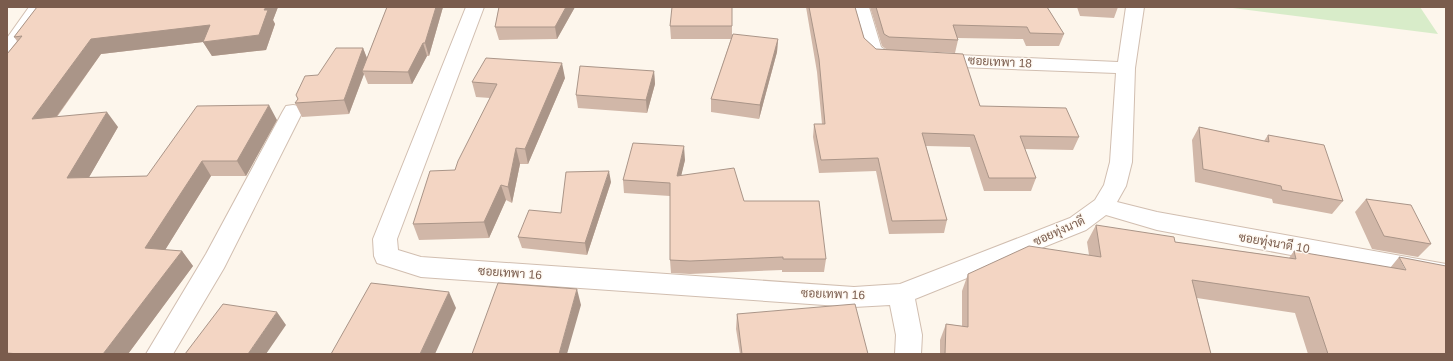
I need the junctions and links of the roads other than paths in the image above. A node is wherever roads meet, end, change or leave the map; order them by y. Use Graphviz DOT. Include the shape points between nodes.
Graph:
graph roads {
  1 [pos="38,7"];
  2 [pos="475,7"];
  3 [pos="860,7"];
  4 [pos="1135,7"];
  5 [pos="7,51"];
  6 [pos="1126,68"];
  7 [pos="293,111"];
  8 [pos="1103,206"];
  9 [pos="1446,274"];
  10 [pos="901,294"];
  11 [pos="159,354"];
  12 [pos="908,354"];
  1 -- 5 [label="street"];
  2 -- 10 [label="street, ซอยเทพา 16" via="385,239 386,256 429,268 854,296"];
  3 -- 6 [label="street, ซอยเทพา 18" via="873,50 882,56"];
  4 -- 6 [label="street, ซอยทุ่งนาดี"];
  6 -- 8 [label="street, ซอยทุ่งนาดี" via="1121,162 1114,186"];
  7 -- 11 [label="street" via="215,261"];
  8 -- 9 [label="street, ซอยทุ่งนาดี 10" via="1157,221"];
  8 -- 10 [label="street, ซอยทุ่งนาดี" via="1078,224"];
  10 -- 12 [label="street" via="909,335"];
}
